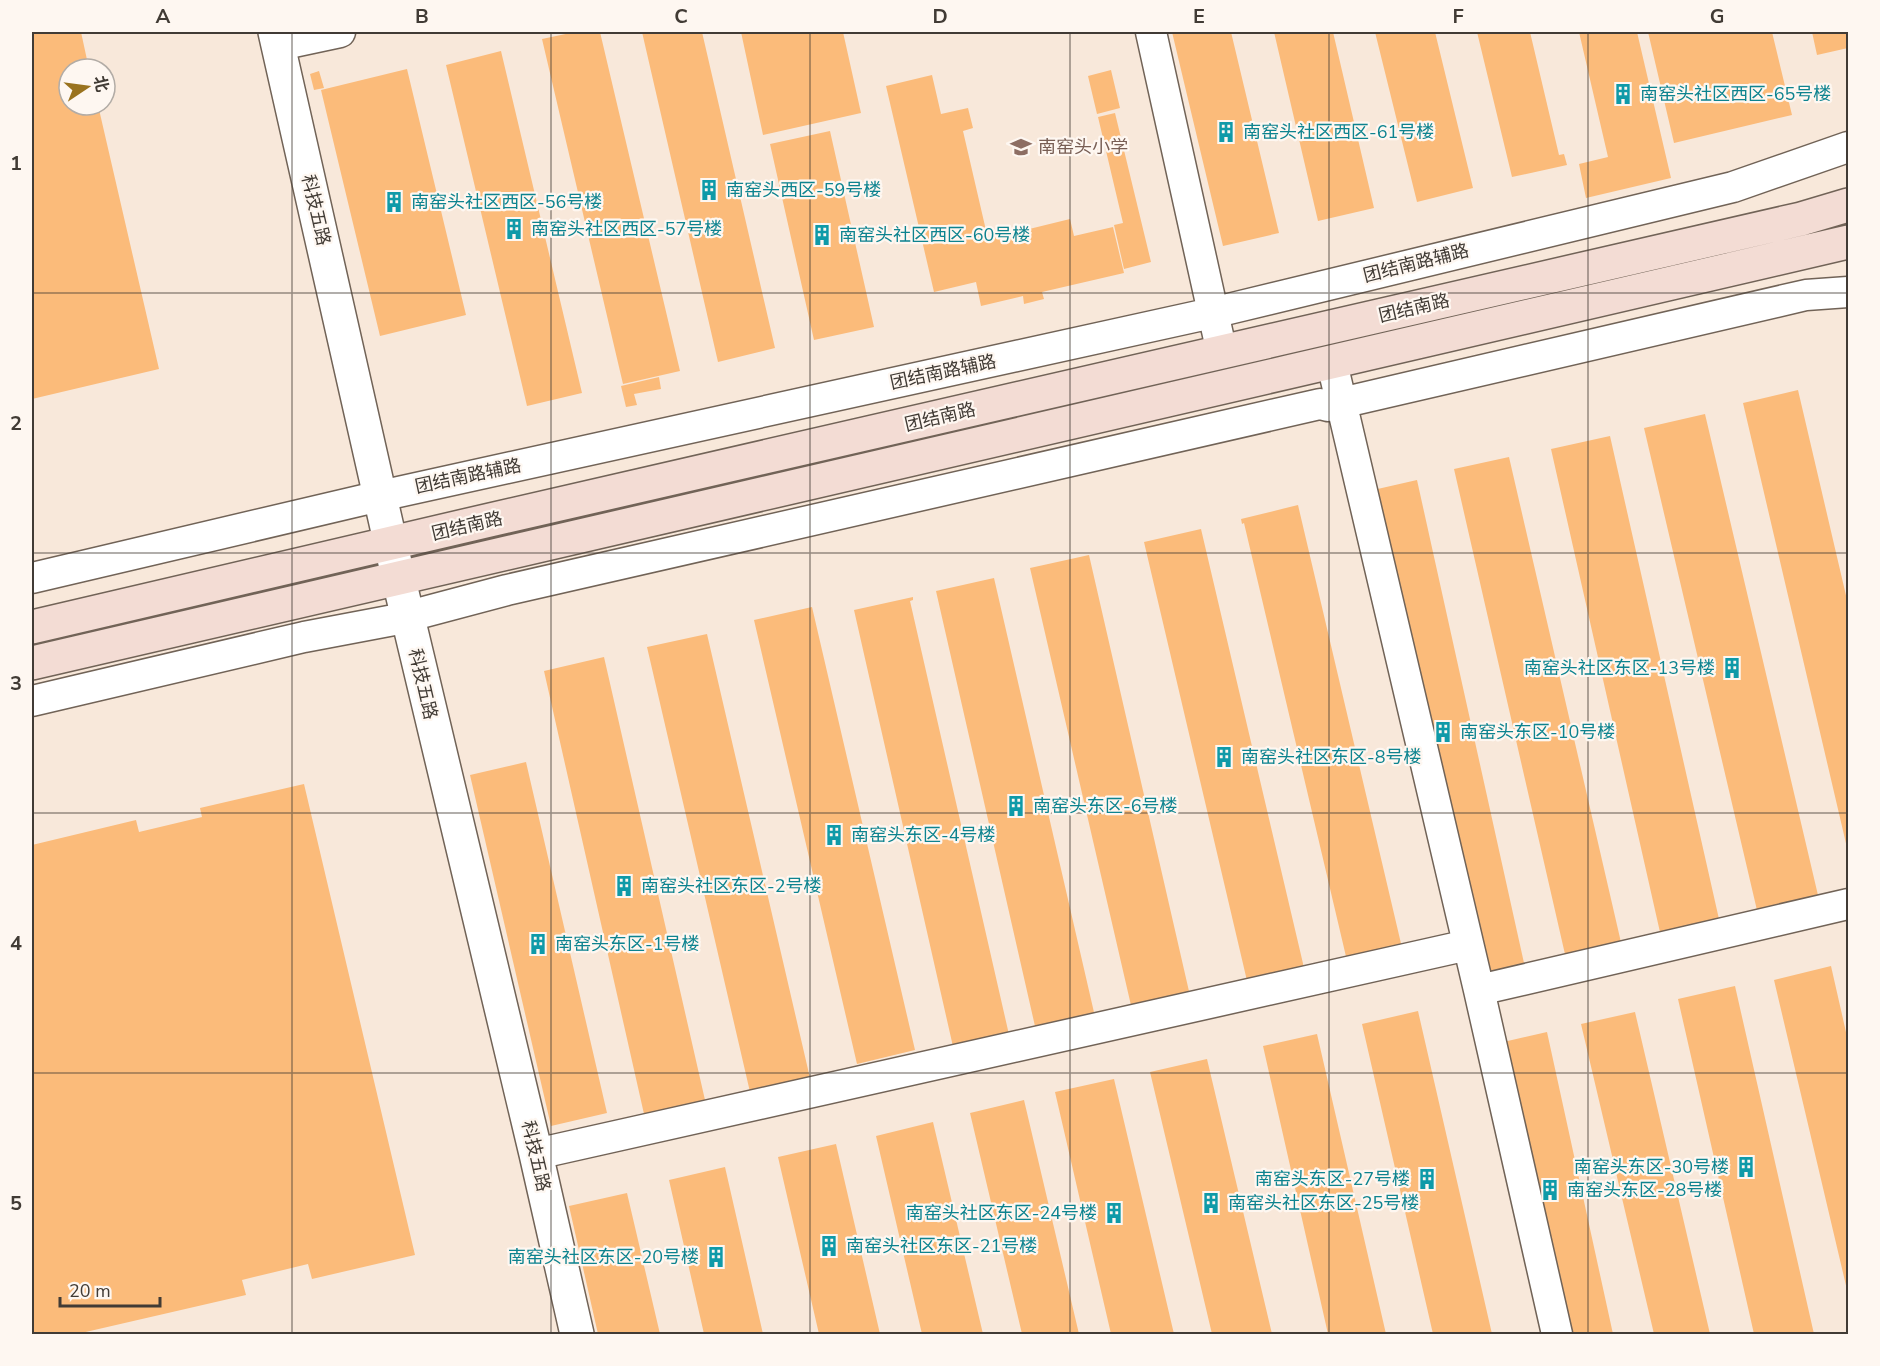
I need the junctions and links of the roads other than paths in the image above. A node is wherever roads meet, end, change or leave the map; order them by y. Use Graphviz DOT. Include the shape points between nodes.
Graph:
graph roads {
  1 [pos="340,32"];
  2 [pos="1151,32"];
  3 [pos="277,38"];
  4 [pos="1848,147"];
  5 [pos="1848,205"];
  6 [pos="1848,242"];
  7 [pos="1848,292"];
  8 [pos="1212,313"];
  9 [pos="1222,353"];
  10 [pos="1332,363"];
  11 [pos="1341,402"];
  12 [pos="380,496"];
  13 [pos="391,543"];
  14 [pos="398,576"];
  15 [pos="32,578"];
  16 [pos="408,616"];
  17 [pos="32,627"];
  18 [pos="32,663"];
  19 [pos="32,701"];
  20 [pos="1848,904"];
  21 [pos="1468,945"];
  22 [pos="1479,990"];
  23 [pos="536,1154"];
  24 [pos="577,1335"];
  25 [pos="1557,1335"];
  1 -- 3 [label="street"];
  2 -- 8 [label="street"];
  3 -- 12 [label="street, 科技五路"];
  4 -- 8 [label="street, 团结南路辅路" via="1733,187"];
  5 -- 9 [label="main road, 团结南路"];
  6 -- 10 [label="main road, 团结南路"];
  7 -- 11 [label="street" via="1806,295"];
  8 -- 9 [label="street"];
  8 -- 12 [label="street, 团结南路辅路"];
  9 -- 13 [label="main road, 团结南路"];
  10 -- 11 [label="street"];
  10 -- 14 [label="main road, 团结南路"];
  11 -- 16 [label="street" via="1285,411"];
  11 -- 21 [label="street"];
  12 -- 13 [label="street, 科技五路"];
  12 -- 15 [label="street, 团结南路辅路"];
  13 -- 14 [label="street, 科技五路"];
  13 -- 17 [label="main road, 团结南路"];
  14 -- 16 [label="street, 科技五路"];
  14 -- 18 [label="main road, 团结南路"];
  16 -- 19 [label="street"];
  16 -- 23 [label="street, 科技五路"];
  20 -- 22 [label="street"];
  21 -- 22 [label="street"];
  21 -- 23 [label="street"];
  22 -- 25 [label="street"];
  23 -- 24 [label="street, 科技五路"];
}
